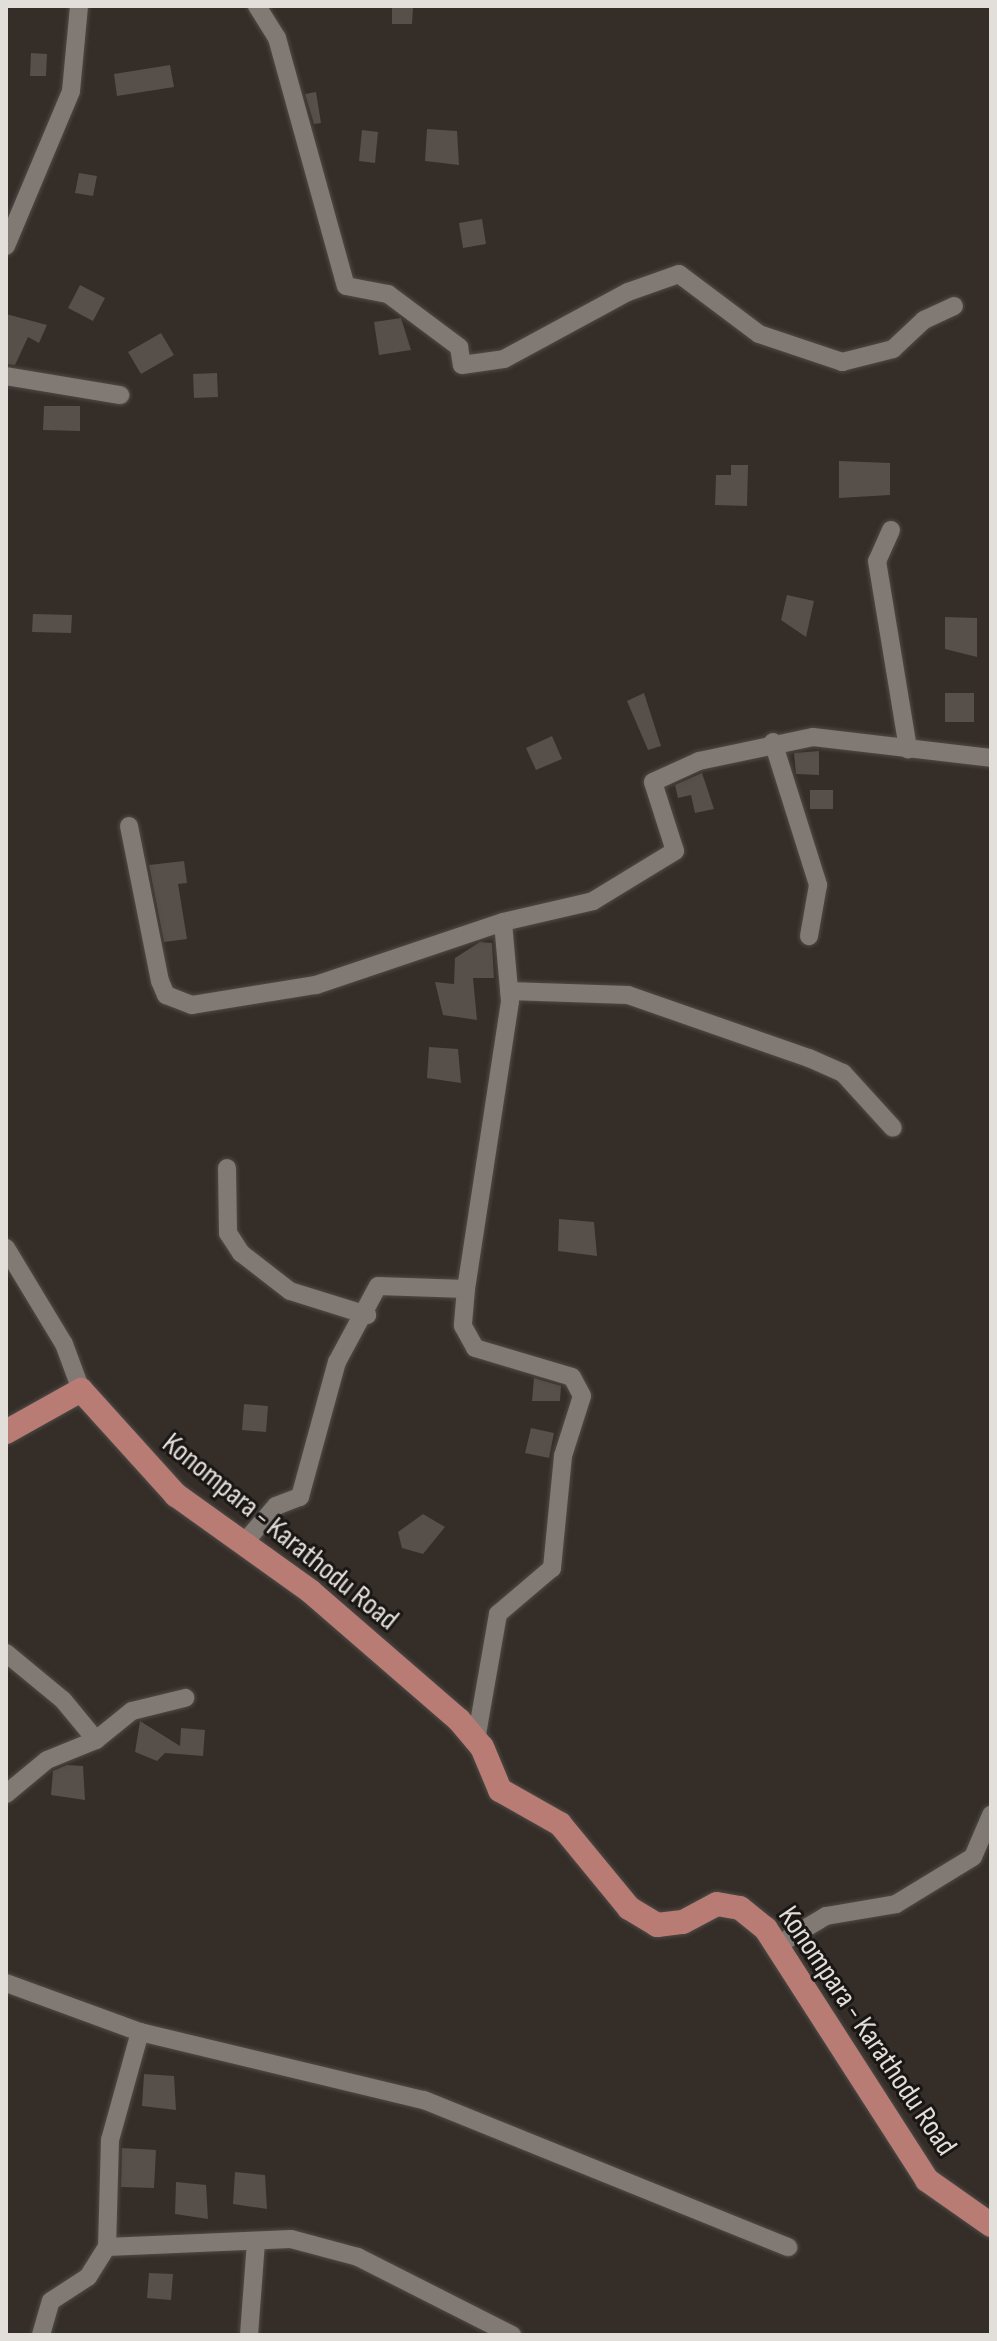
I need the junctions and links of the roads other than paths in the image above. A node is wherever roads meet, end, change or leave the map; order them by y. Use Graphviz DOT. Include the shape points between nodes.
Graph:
graph roads {
  1 [pos="79,6"];
  2 [pos="257,6"];
  3 [pos="6,246"];
  4 [pos="954,306"];
  5 [pos="6,376"];
  6 [pos="120,395"];
  7 [pos="891,530"];
  8 [pos="773,742"];
  9 [pos="908,749"];
  10 [pos="991,758"];
  11 [pos="129,826"];
  12 [pos="503,922"];
  13 [pos="809,936"];
  14 [pos="509,991"];
  15 [pos="893,1128"];
  16 [pos="227,1168"];
  17 [pos="6,1248"];
  18 [pos="466,1289"];
  19 [pos="367,1315"];
  20 [pos="81,1390"];
  21 [pos="6,1432"];
  22 [pos="244,1543"];
  23 [pos="6,1653"];
  24 [pos="185,1698"];
  25 [pos="96,1740"];
  26 [pos="476,1740"];
  27 [pos="6,1794"];
  28 [pos="991,1815"];
  29 [pos="776,1946"];
  30 [pos="6,1983"];
  31 [pos="140,2032"];
  32 [pos="991,2225"];
  33 [pos="256,2241"];
  34 [pos="107,2247"];
  35 [pos="788,2247"];
  36 [pos="41,2335"];
  37 [pos="249,2335"];
  38 [pos="512,2335"];
  1 -- 3 [label="street" via="71,91"];
  2 -- 4 [label="street" via="277,38 346,286 388,294 459,347 462,365 504,359 628,292 679,274 759,334 842,362 893,349 924,320"];
  5 -- 6 [label="street"];
  7 -- 9 [label="street" via="877,561"];
  8 -- 9 [label="street" via="813,737"];
  8 -- 12 [label="street" via="653,782 675,851 663,859 593,901"];
  8 -- 13 [label="street" via="818,885"];
  9 -- 10 [label="street"];
  11 -- 12 [label="street" via="160,981 166,995 192,1005 316,985"];
  12 -- 14 [label="street"];
  14 -- 15 [label="street" via="628,995 809,1058 843,1073"];
  14 -- 18 [label="street"];
  16 -- 19 [label="street" via="228,1233 241,1253 290,1291"];
  17 -- 20 [label="street" via="64,1344"];
  18 -- 19 [label="street" via="378,1286"];
  18 -- 26 [label="street" via="463,1326 475,1348 572,1377 582,1396 563,1456 552,1568 498,1614"];
  19 -- 22 [label="street" via="337,1362 300,1497 276,1506"];
  20 -- 21 [label="main road"];
  20 -- 22 [label="main road, Konompara - Karathodu Road" via="176,1495"];
  22 -- 26 [label="main road, Konompara - Karathodu Road" via="310,1591"];
  23 -- 25 [label="street" via="63,1700"];
  24 -- 25 [label="street" via="132,1711"];
  25 -- 27 [label="street" via="47,1760"];
  26 -- 29 [label="main road, Konompara - Karathodu Road" via="500,1790 560,1824 629,1908 657,1925 683,1922 717,1904 740,1908"];
  28 -- 29 [label="street" via="973,1857 909,1896 826,1916"];
  29 -- 32 [label="main road, Konompara - Karathodu Road" via="927,2180"];
  30 -- 31 [label="street"];
  31 -- 34 [label="street" via="110,2140"];
  31 -- 35 [label="street" via="424,2100"];
  33 -- 34 [label="street"];
  33 -- 37 [label="street"];
  33 -- 38 [label="street" via="291,2239 358,2257"];
  34 -- 36 [label="street" via="88,2277 51,2301"];
}
